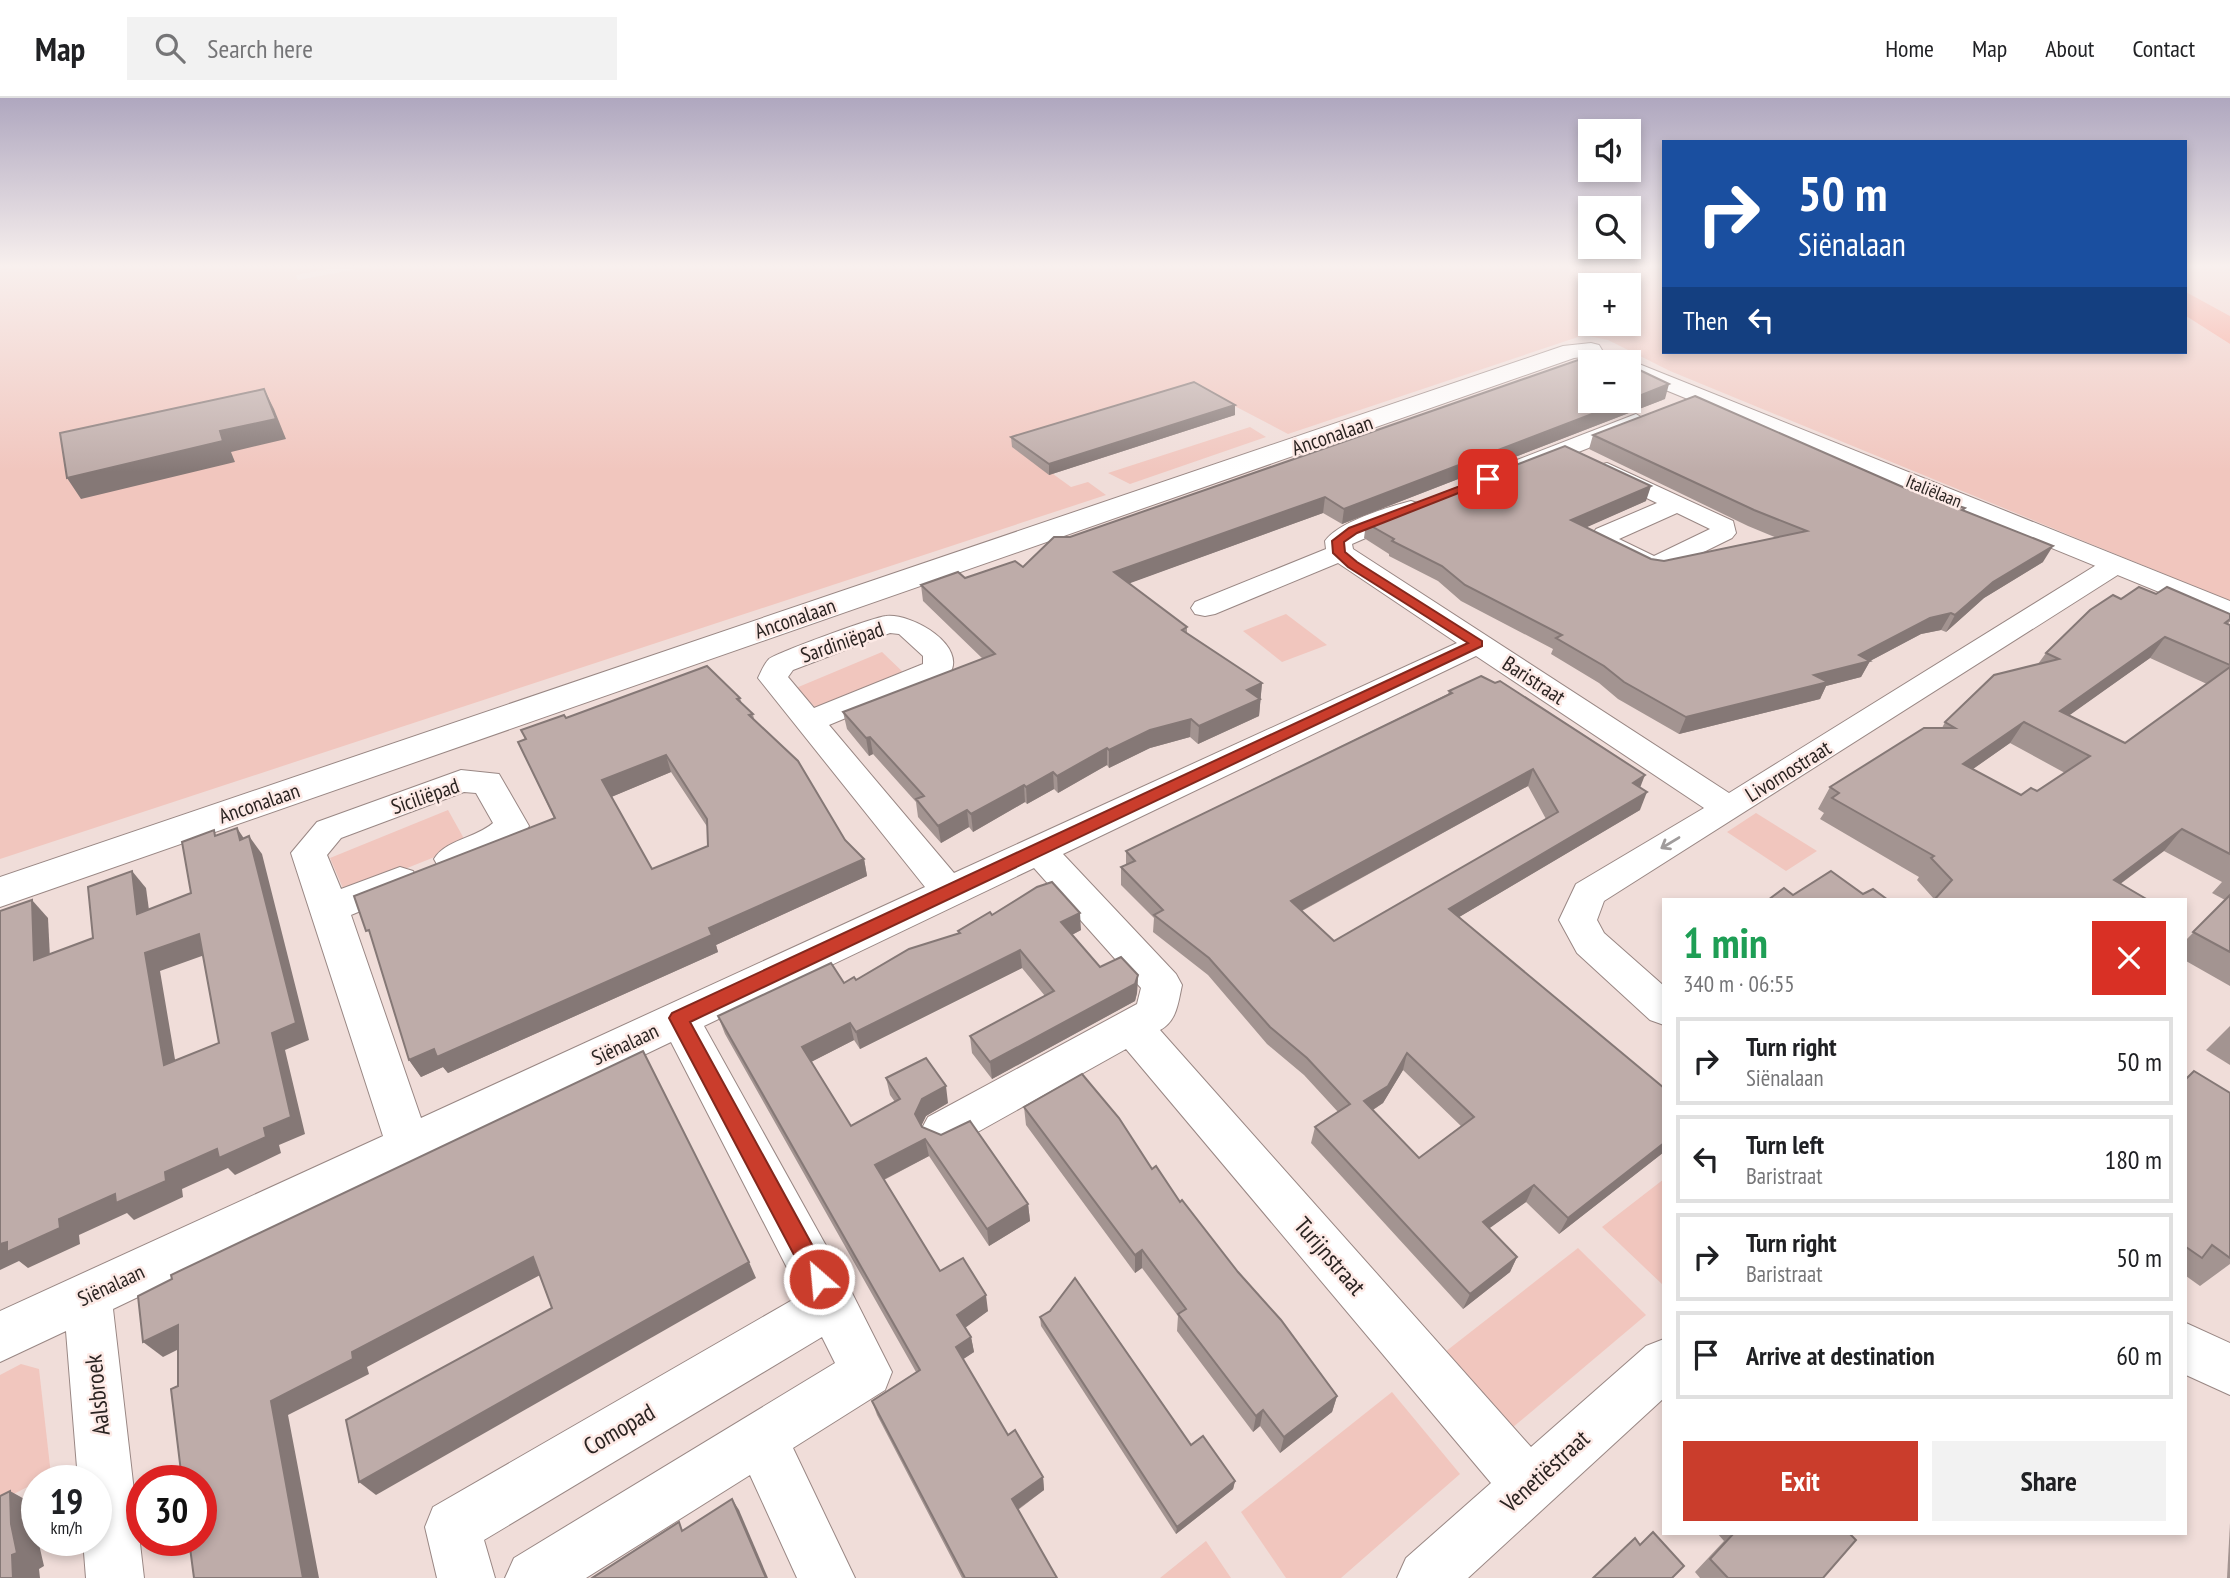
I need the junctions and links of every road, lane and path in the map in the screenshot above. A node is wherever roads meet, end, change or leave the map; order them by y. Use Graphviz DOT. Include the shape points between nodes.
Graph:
graph roads {
  1 [pos="1578,359"];
  2 [pos="1641,371"];
  3 [pos="1700,395"];
  4 [pos="1564,450"];
  5 [pos="1501,474"];
  6 [pos="1438,499"];
  7 [pos="1676,504"];
  8 [pos="1339,553"];
  9 [pos="2115,565"];
  10 [pos="1205,608"];
  11 [pos="2230,612"];
  12 [pos="1478,644"];
  13 [pos="809,722"];
  14 [pos="1728,808"];
  15 [pos="1039,850"];
  16 [pos="0,892"];
  17 [pos="949,892"];
  18 [pos="330,908"];
  19 [pos="1662,1007"];
  20 [pos="679,1018"];
  21 [pos="1131,1026"];
  22 [pos="943,1130"];
  23 [pos="408,1146"];
  24 [pos="87,1296"];
  25 [pos="832,1304"];
  26 [pos="0,1337"];
  27 [pos="2187,1348"];
  28 [pos="1662,1366"];
  29 [pos="2230,1370"];
  30 [pos="761,1438"];
  31 [pos="1530,1486"];
  32 [pos="115,1578"];
  33 [pos="466,1578"];
  34 [pos="534,1578"];
  35 [pos="826,1578"];
  36 [pos="1426,1578"];
  1 -- 16 [label="street, Anconalaan" via="1555,357"];
  2 -- 3 [label="street, Italiëlaan"];
  3 -- 4 [label="street"];
  3 -- 9 [label="street, Italiëlaan"];
  4 -- 5 [label="street"];
  4 -- 7 [label="street"];
  6 -- 8 [label="street" via="1353,531 1338,541"];
  8 -- 10 [label="street"];
  8 -- 12 [label="street, Baristraat"];
  9 -- 11 [label="street, Italiëlaan"];
  9 -- 14 [label="street, Livornostraat"];
  12 -- 14 [label="street, Baristraat"];
  12 -- 15 [label="street, Siënalaan"];
  13 -- 13 [label="street, Sardiniëpad" via="938,669 938,654 908,627 887,624 781,664 773,678"];
  13 -- 17 [label="street, Sardiniëpad"];
  14 -- 19 [label="street, Livornostraat, one-way" via="1589,893 1578,919 1590,943"];
  15 -- 17 [label="street, Siënalaan"];
  15 -- 21 [label="street" via="1162,985 1155,1014"];
  17 -- 20 [label="street, Siënalaan"];
  18 -- 18 [label="street, Siciliëpad" via="495,841 512,826 487,782 460,781 330,830 309,853"];
  18 -- 23 [label="street, Siciliëpad"];
  20 -- 23 [label="street, Siënalaan"];
  20 -- 25 [label="street"];
  21 -- 22 [label="street"];
  21 -- 31 [label="street, Turijnstraat"];
  23 -- 24 [label="street, Siënalaan"];
  24 -- 26 [label="street, Siënalaan"];
  24 -- 32 [label="street, Aalsbroek"];
  25 -- 30 [label="street" via="867,1372"];
  25 -- 33 [label="street, Comopad" via="453,1527"];
  27 -- 29 [label="street"];
  28 -- 31 [label="street, Venetiëstraat"];
  30 -- 34 [label="street"];
  30 -- 35 [label="street"];
  31 -- 36 [label="street, Venetiëstraat"];
}
